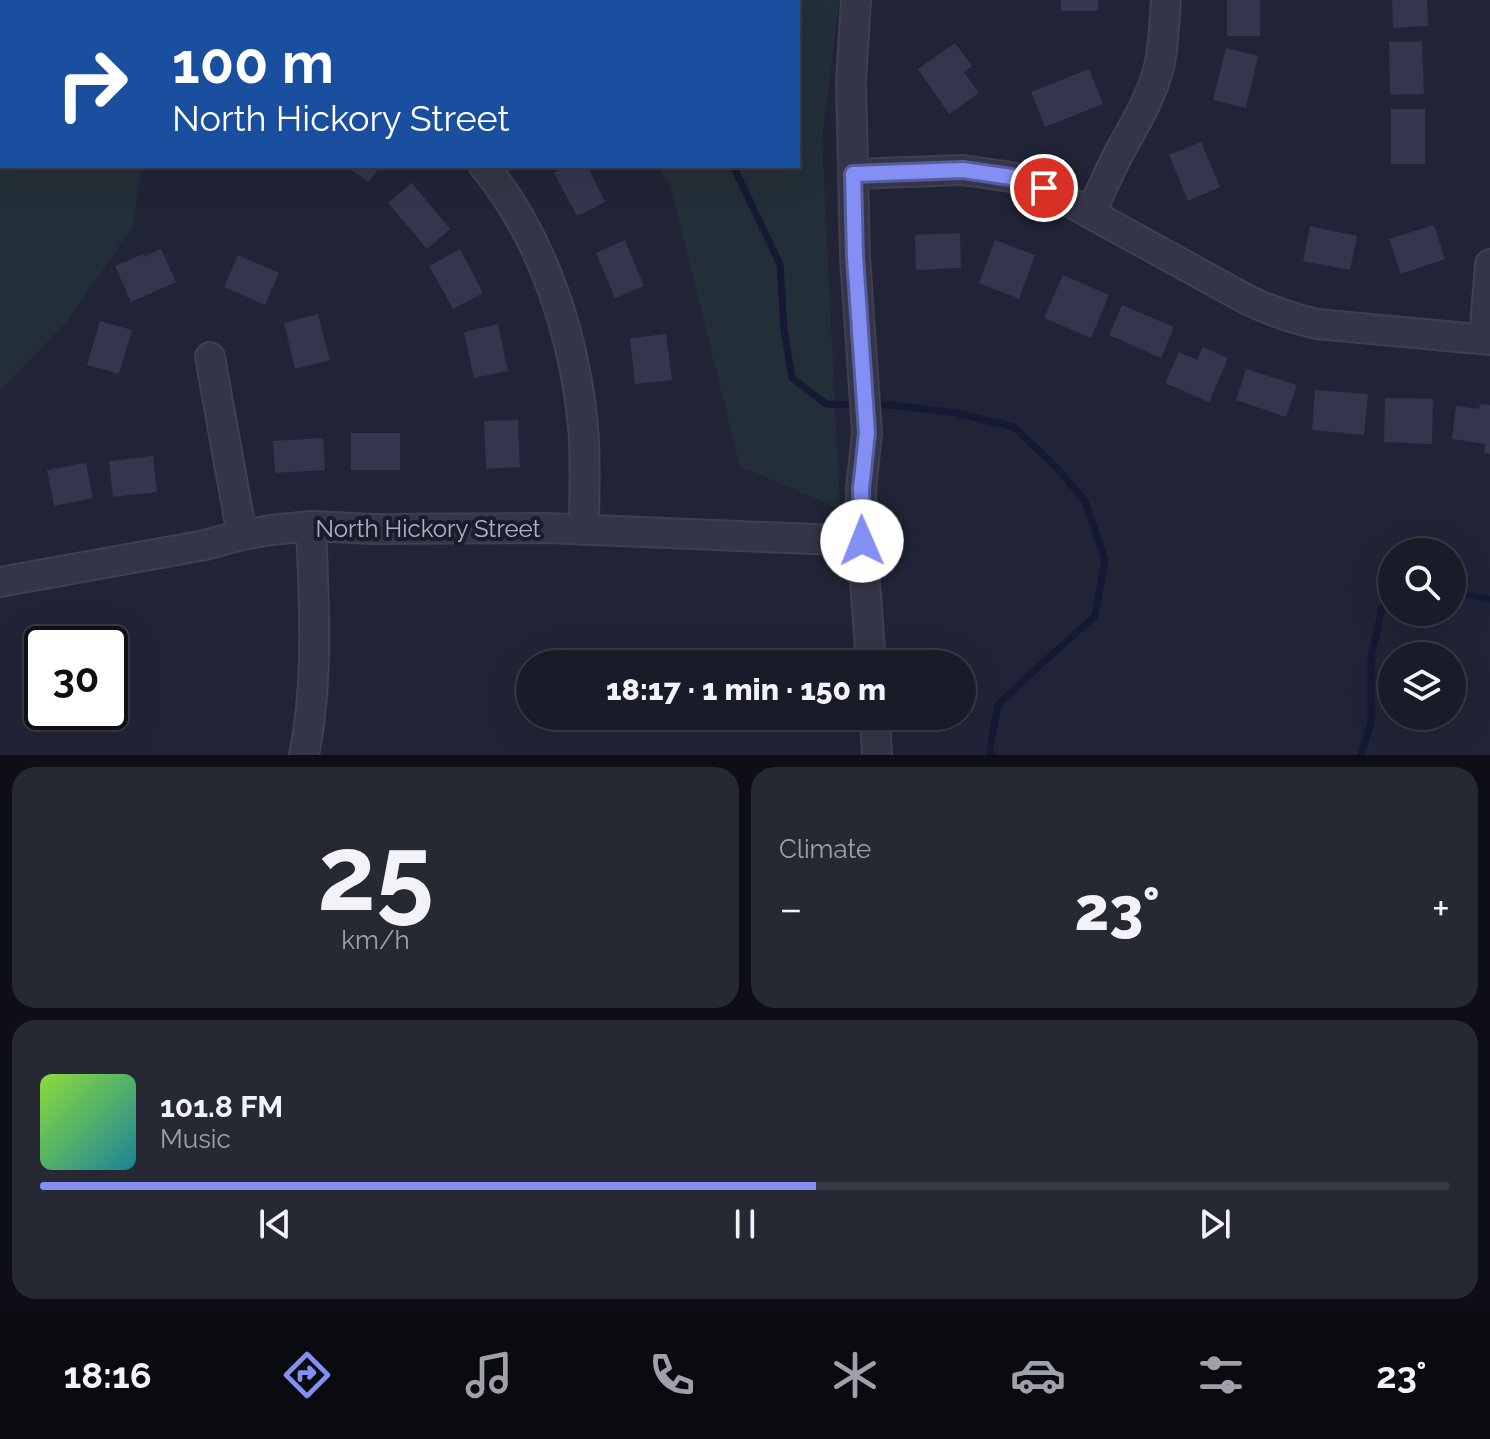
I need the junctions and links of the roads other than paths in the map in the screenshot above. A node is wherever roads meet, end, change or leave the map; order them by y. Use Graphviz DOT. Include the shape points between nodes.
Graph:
graph roads {
  1 [pos="856,0"];
  2 [pos="1166,0"];
  3 [pos="486,168"];
  4 [pos="853,174"];
  5 [pos="1091,212"];
  6 [pos="1490,264"];
  7 [pos="1487,340"];
  8 [pos="210,357"];
  9 [pos="311,526"];
  10 [pos="584,530"];
  11 [pos="242,535"];
  12 [pos="862,541"];
  13 [pos="0,582"];
  14 [pos="870,650"];
  15 [pos="876,730"];
  16 [pos="304,755"];
  17 [pos="877,755"];
  1 -- 4 [label="street"];
  2 -- 5 [label="street" via="1153,86"];
  3 -- 10 [label="street" via="522,223 563,322 583,427"];
  4 -- 5 [label="street" via="988,173 1044,188"];
  4 -- 12 [label="street" via="867,433"];
  5 -- 7 [label="street" via="1246,299 1291,318"];
  6 -- 7 [label="street"];
  8 -- 11 [label="street"];
  9 -- 10 [label="street, North Hickory Street"];
  9 -- 11 [label="street, North Hickory Street"];
  9 -- 16 [label="street" via="315,623"];
  10 -- 12 [label="street, North Hickory Street"];
  11 -- 13 [label="street, North Hickory Street"];
  12 -- 14 [label="street"];
  15 -- 17 [label="street"];
}
